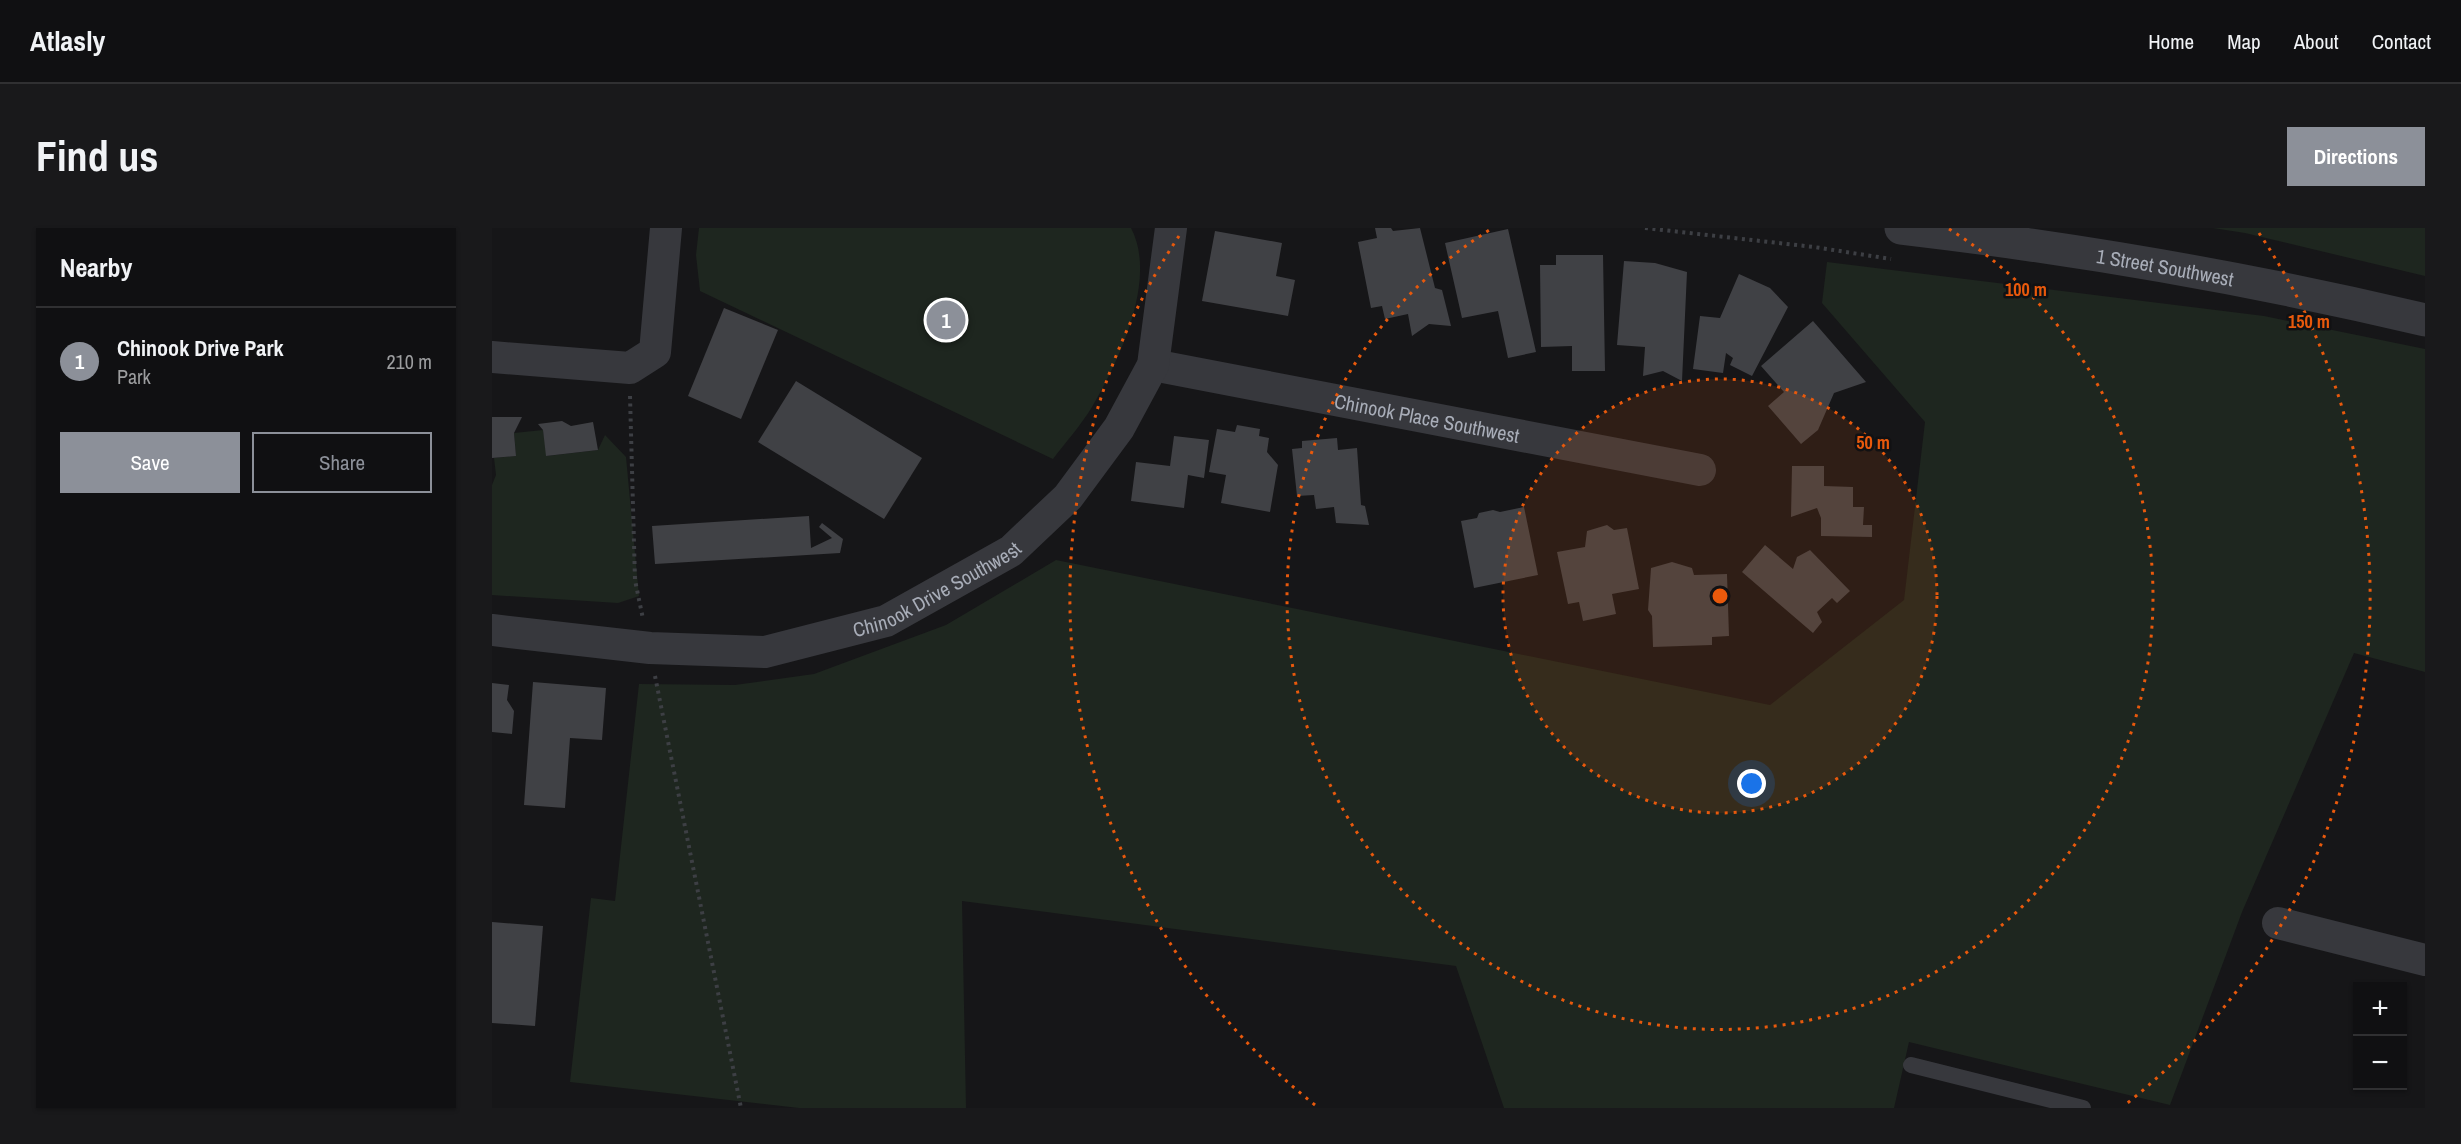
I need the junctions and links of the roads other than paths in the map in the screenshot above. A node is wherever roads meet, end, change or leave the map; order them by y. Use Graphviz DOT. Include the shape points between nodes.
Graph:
graph roads {
  1 [pos="666,228"];
  2 [pos="1171,228"];
  3 [pos="1901,228"];
  4 [pos="2425,320"];
  5 [pos="492,357"];
  6 [pos="1153,364"];
  7 [pos="1700,470"];
  8 [pos="492,630"];
  9 [pos="2278,923"];
  10 [pos="2425,960"];
  11 [pos="1911,1065"];
  12 [pos="2083,1108"];
  1 -- 5 [label="street" via="655,352 630,368"];
  2 -- 6 [label="street, Chinook Drive Southwest"];
  3 -- 4 [label="street, 1 Street Southwest" via="2146,261 2294,289"];
  6 -- 7 [label="street, Chinook Place Southwest"];
  6 -- 8 [label="street, Chinook Drive Southwest" via="1119,428 1068,497 1011,551 886,621 765,652 650,648"];
  9 -- 10 [label="street"];
  11 -- 12 [label="lane"];
}
